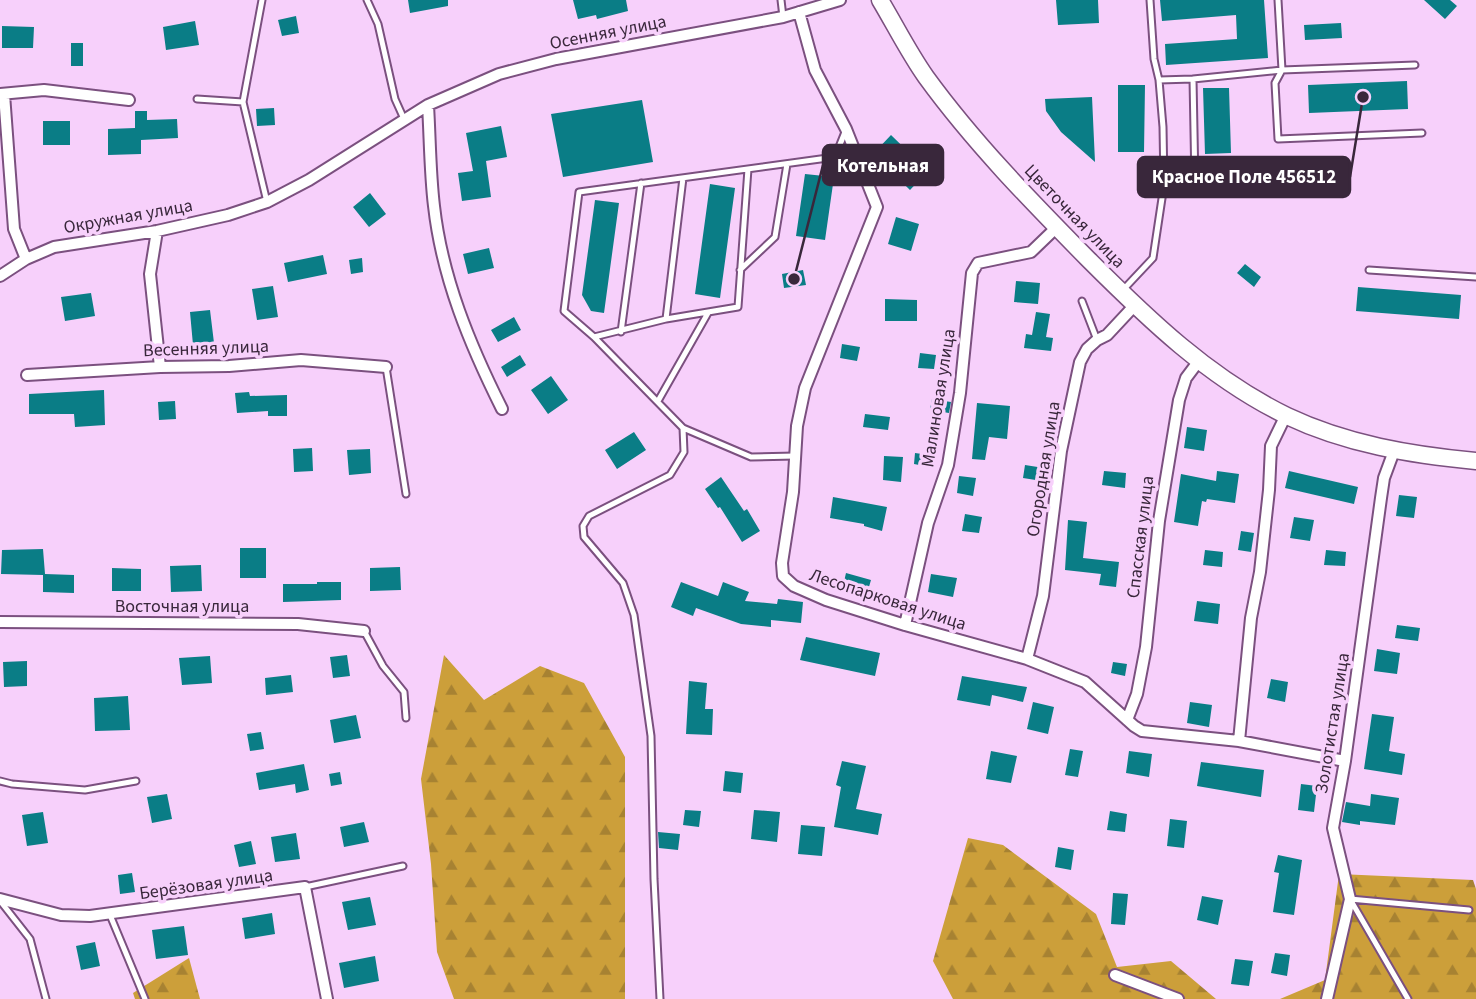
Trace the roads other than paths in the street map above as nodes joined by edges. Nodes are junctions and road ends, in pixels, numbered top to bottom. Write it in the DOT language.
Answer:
graph roads {
  1 [pos="262,0"];
  2 [pos="367,0"];
  3 [pos="781,0"];
  4 [pos="840,0"];
  5 [pos="880,0"];
  6 [pos="1150,0"];
  7 [pos="1278,0"];
  8 [pos="799,12"];
  9 [pos="783,17"];
  10 [pos="1415,65"];
  11 [pos="1282,70"];
  12 [pos="1193,79"];
  13 [pos="1159,80"];
  14 [pos="2,94"];
  15 [pos="197,99"];
  16 [pos="128,100"];
  17 [pos="243,102"];
  18 [pos="428,104"];
  19 [pos="404,119"];
  20 [pos="846,129"];
  21 [pos="1422,133"];
  22 [pos="787,164"];
  23 [pos="748,169"];
  24 [pos="683,178"];
  25 [pos="640,183"];
  26 [pos="1164,185"];
  27 [pos="267,202"];
  28 [pos="1057,227"];
  29 [pos="157,231"];
  30 [pos="26,259"];
  31 [pos="740,270"];
  32 [pos="1368,270"];
  33 [pos="0,276"];
  34 [pos="1476,277"];
  35 [pos="1121,291"];
  36 [pos="1082,301"];
  37 [pos="1135,305"];
  38 [pos="708,313"];
  39 [pos="666,319"];
  40 [pos="621,332"];
  41 [pos="594,338"];
  42 [pos="1097,340"];
  43 [pos="1198,362"];
  44 [pos="160,367"];
  45 [pos="386,367"];
  46 [pos="27,374"];
  47 [pos="658,401"];
  48 [pos="502,409"];
  49 [pos="1286,415"];
  50 [pos="684,428"];
  51 [pos="1394,450"];
  52 [pos="795,456"];
  53 [pos="1476,461"];
  54 [pos="406,494"];
  55 [pos="0,622"];
  56 [pos="905,625"];
  57 [pos="364,631"];
  58 [pos="1027,659"];
  59 [pos="406,718"];
  60 [pos="1126,720"];
  61 [pos="1239,741"];
  62 [pos="1345,761"];
  63 [pos="0,781"];
  64 [pos="136,781"];
  65 [pos="402,866"];
  66 [pos="305,887"];
  67 [pos="1350,899"];
  68 [pos="0,900"];
  69 [pos="1469,910"];
  70 [pos="110,915"];
  71 [pos="1115,975"];
  72 [pos="46,999"];
  73 [pos="145,999"];
  74 [pos="327,999"];
  75 [pos="660,999"];
  76 [pos="1178,999"];
  77 [pos="1327,999"];
  78 [pos="1408,999"];
  1 -- 17 [label="lane"];
  2 -- 19 [label="lane"];
  3 -- 9 [label="lane"];
  4 -- 8 [label="street, Осенняя улица"];
  5 -- 28 [label="main road, Цветочная улица"];
  6 -- 13 [label="lane"];
  7 -- 11 [label="lane"];
  8 -- 9 [label="street, Осенняя улица"];
  8 -- 20 [label="street, Лесопарковая улица"];
  9 -- 18 [label="street, Осенняя улица"];
  10 -- 11 [label="lane"];
  11 -- 12 [label="lane"];
  11 -- 21 [label="lane"];
  12 -- 13 [label="lane"];
  12 -- 26 [label="lane"];
  13 -- 26 [label="lane"];
  14 -- 16 [label="street"];
  14 -- 30 [label="street"];
  15 -- 17 [label="lane"];
  17 -- 27 [label="lane"];
  18 -- 19 [label="street, Осенняя улица"];
  18 -- 48 [label="street"];
  19 -- 27 [label="street, Окружная улица"];
  20 -- 22 [label="lane"];
  20 -- 52 [label="street, Лесопарковая улица"];
  22 -- 23 [label="lane"];
  22 -- 31 [label="lane"];
  23 -- 24 [label="lane"];
  23 -- 31 [label="lane"];
  24 -- 25 [label="lane"];
  24 -- 39 [label="lane"];
  25 -- 40 [label="lane"];
  25 -- 41 [label="lane"];
  26 -- 35 [label="lane"];
  27 -- 29 [label="street, Окружная улица"];
  28 -- 35 [label="main road, Цветочная улица"];
  28 -- 56 [label="street, Малиновая улица"];
  29 -- 30 [label="street, Окружная улица"];
  29 -- 44 [label="street"];
  30 -- 33 [label="street, Окружная улица"];
  31 -- 38 [label="lane"];
  32 -- 34 [label="lane"];
  35 -- 37 [label="main road, Цветочная улица"];
  36 -- 42 [label="lane"];
  37 -- 42 [label="street, Огородная улица"];
  37 -- 43 [label="main road, Цветочная улица"];
  38 -- 39 [label="lane"];
  38 -- 47 [label="lane"];
  39 -- 40 [label="lane"];
  40 -- 41 [label="lane"];
  41 -- 47 [label="lane"];
  42 -- 58 [label="street, Огородная улица"];
  43 -- 49 [label="main road, Цветочная улица"];
  43 -- 60 [label="street, Спасская улица"];
  44 -- 45 [label="street, Весенняя улица"];
  44 -- 46 [label="street, Весенняя улица"];
  45 -- 54 [label="lane"];
  47 -- 50 [label="lane"];
  49 -- 51 [label="main road, Цветочная улица"];
  49 -- 61 [label="street"];
  50 -- 52 [label="lane"];
  50 -- 75 [label="lane"];
  51 -- 53 [label="main road, Цветочная улица"];
  51 -- 62 [label="street, Золотистая улица"];
  52 -- 56 [label="street, Лесопарковая улица"];
  55 -- 57 [label="street, Восточная улица"];
  56 -- 58 [label="street, Лесопарковая улица"];
  57 -- 59 [label="lane"];
  58 -- 60 [label="street, Лесопарковая улица"];
  60 -- 61 [label="street, Лесопарковая улица"];
  61 -- 62 [label="street, Лесопарковая улица"];
  62 -- 67 [label="street, Золотистая улица"];
  63 -- 64 [label="lane"];
  65 -- 66 [label="lane"];
  66 -- 70 [label="street, Берёзовая улица"];
  66 -- 74 [label="street"];
  67 -- 69 [label="lane"];
  67 -- 77 [label="street, Золотистая улица"];
  67 -- 78 [label="lane"];
  68 -- 70 [label="street, Берёзовая улица"];
  68 -- 72 [label="lane"];
  70 -- 73 [label="lane"];
  71 -- 76 [label="street"];
}
